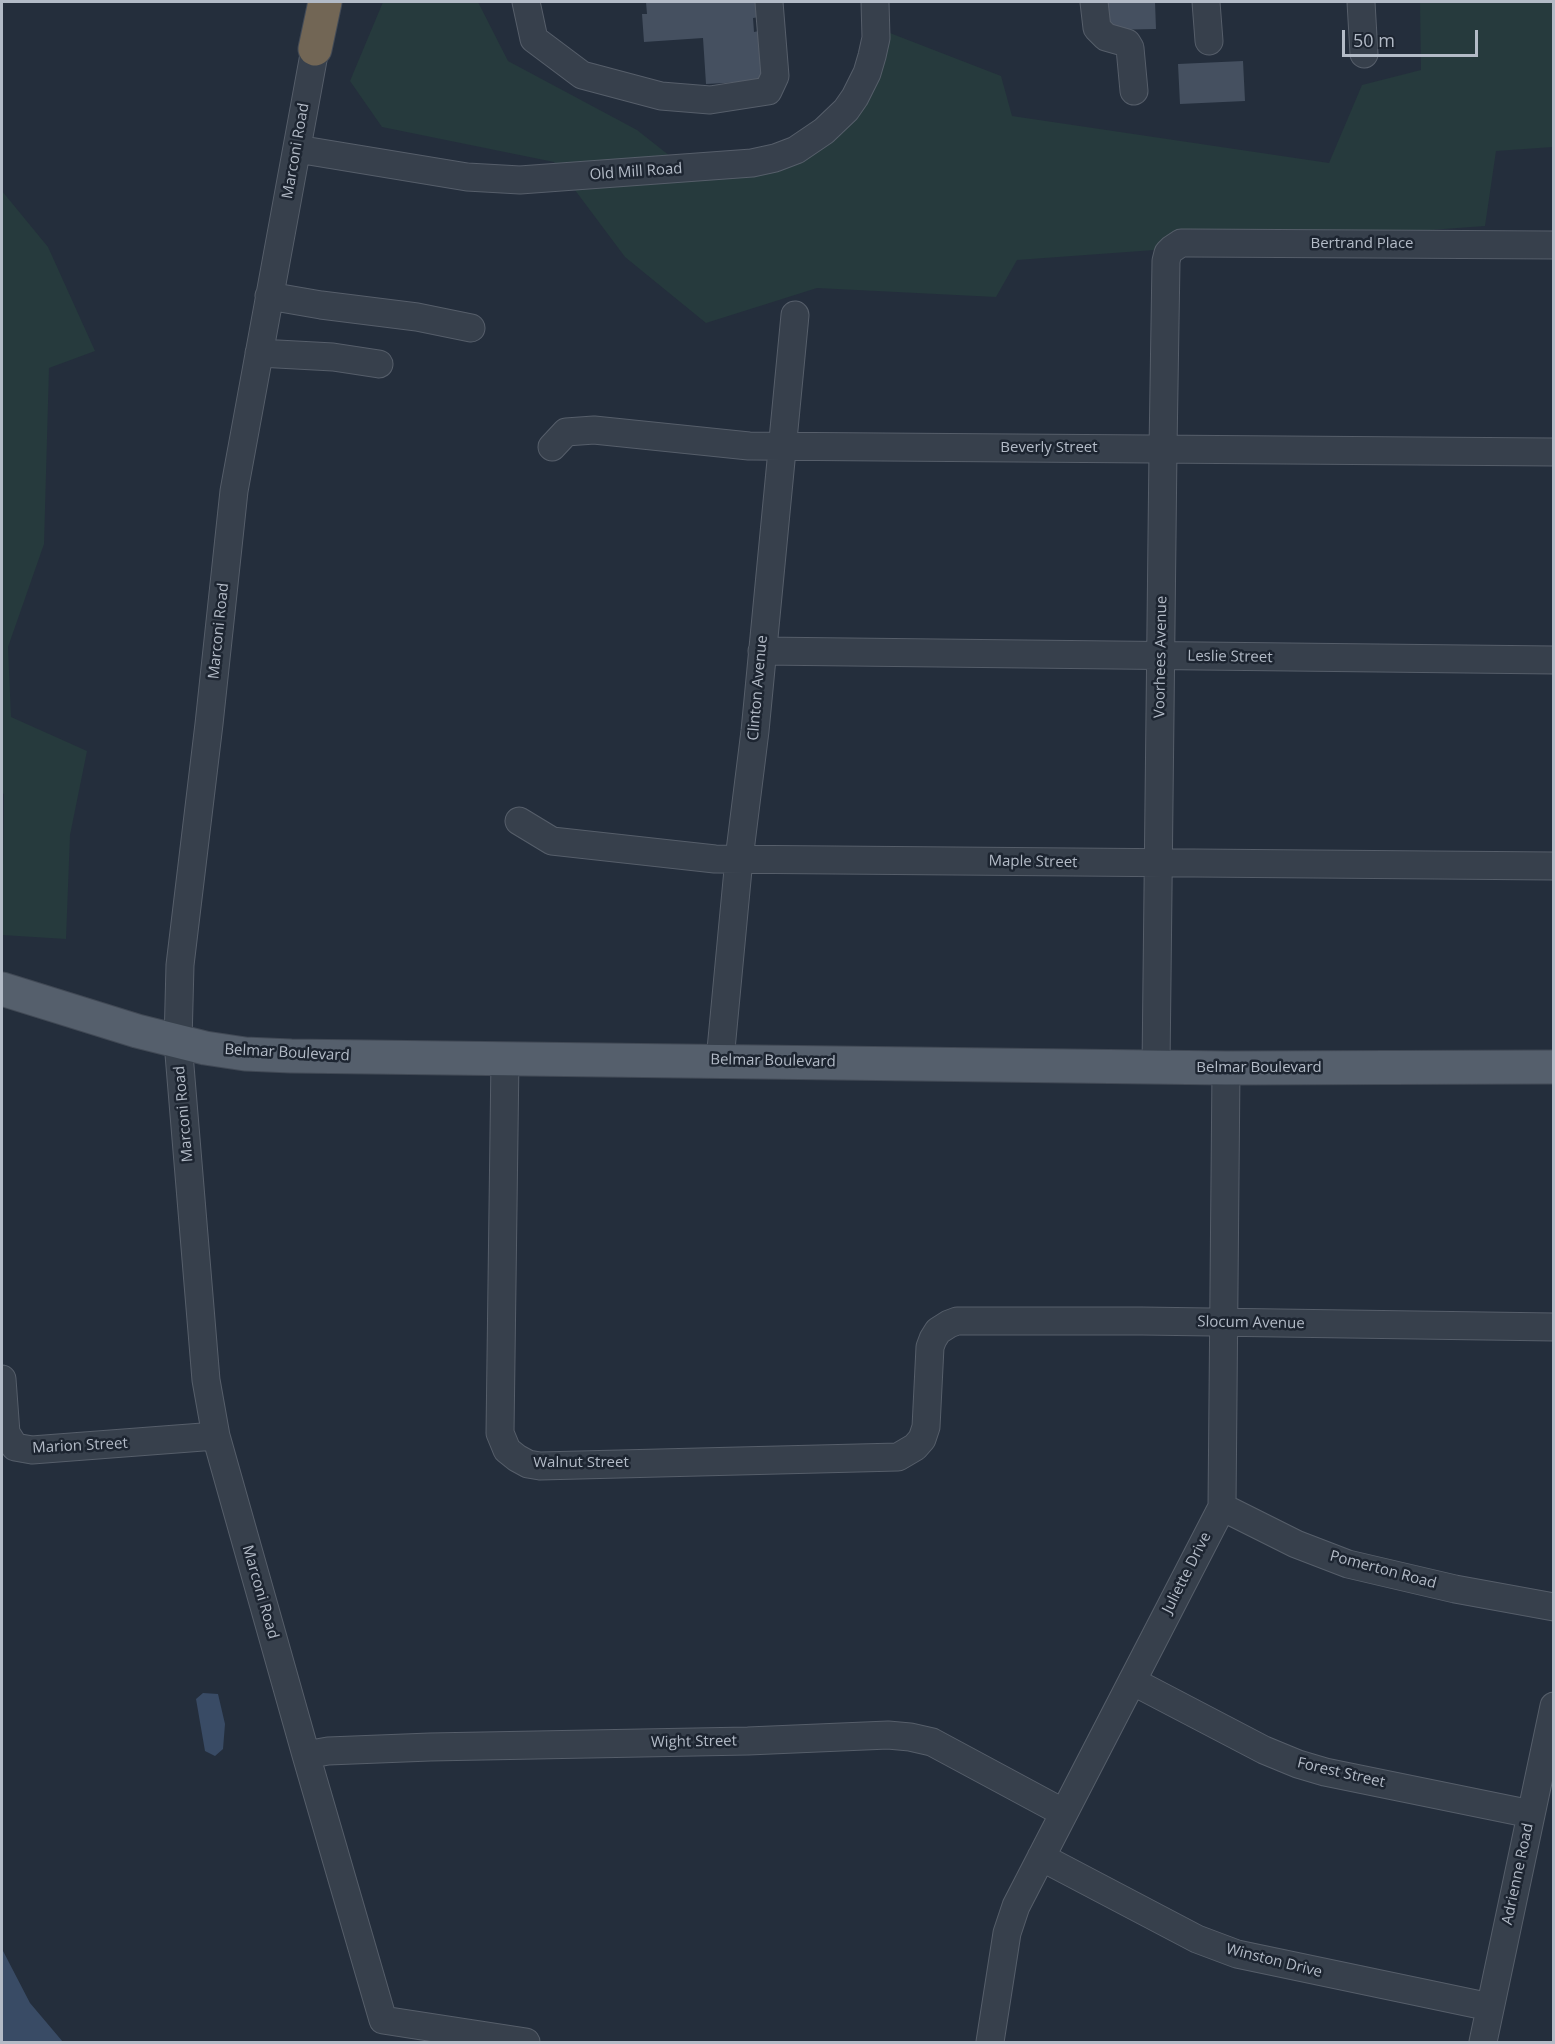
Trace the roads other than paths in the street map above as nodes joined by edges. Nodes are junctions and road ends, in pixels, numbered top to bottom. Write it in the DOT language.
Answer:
graph roads {
  1 [pos="307,2"];
  2 [pos="326,2"];
  3 [pos="526,2"];
  4 [pos="769,2"];
  5 [pos="875,2"];
  6 [pos="1094,2"];
  7 [pos="1206,2"];
  8 [pos="1362,2"];
  9 [pos="1209,41"];
  10 [pos="315,49"];
  11 [pos="1364,54"];
  12 [pos="1134,91"];
  13 [pos="297,149"];
  14 [pos="1554,245"];
  15 [pos="1172,249"];
  16 [pos="269,296"];
  17 [pos="795,315"];
  18 [pos="471,328"];
  19 [pos="259,353"];
  20 [pos="379,364"];
  21 [pos="552,447"];
  22 [pos="781,447"];
  23 [pos="1163,449"];
  24 [pos="1554,452"];
  25 [pos="762,651"];
  26 [pos="1161,656"];
  27 [pos="1554,660"];
  28 [pos="519,821"];
  29 [pos="739,859"];
  30 [pos="1158,863"];
  31 [pos="1554,866"];
  32 [pos="2,989"];
  33 [pos="178,1042"];
  34 [pos="505,1058"];
  35 [pos="720,1060"];
  36 [pos="1155,1067"];
  37 [pos="1554,1067"];
  38 [pos="1226,1068"];
  39 [pos="1223,1322"];
  40 [pos="948,1324"];
  41 [pos="1554,1327"];
  42 [pos="2,1379"];
  43 [pos="216,1436"];
  44 [pos="1222,1507"];
  45 [pos="1554,1607"];
  46 [pos="1132,1681"];
  47 [pos="1554,1706"];
  48 [pos="306,1755"];
  49 [pos="1064,1813"];
  50 [pos="1530,1814"];
  51 [pos="1041,1857"];
  52 [pos="1490,2007"];
  53 [pos="386,2031"];
  54 [pos="526,2043"];
  55 [pos="990,2043"];
  56 [pos="1483,2043"];
  1 -- 10 [label="highway"];
  2 -- 10 [label="highway"];
  3 -- 4 [label="street"];
  5 -- 13 [label="street, Old Mill Road"];
  6 -- 12 [label="street"];
  7 -- 9 [label="street"];
  8 -- 11 [label="street"];
  10 -- 13 [label="street, Marconi Road"];
  13 -- 16 [label="street, Marconi Road"];
  14 -- 15 [label="street, Bertrand Place"];
  15 -- 23 [label="street, Voorhees Avenue"];
  16 -- 18 [label="street"];
  16 -- 19 [label="street, Marconi Road"];
  17 -- 22 [label="street, Clinton Avenue"];
  19 -- 20 [label="street"];
  19 -- 33 [label="street, Marconi Road"];
  21 -- 22 [label="street, Beverly Street"];
  22 -- 23 [label="street, Beverly Street"];
  22 -- 25 [label="street, Clinton Avenue"];
  23 -- 24 [label="street, Beverly Street"];
  23 -- 26 [label="street, Voorhees Avenue"];
  25 -- 26 [label="street, Leslie Street"];
  25 -- 29 [label="street, Clinton Avenue"];
  26 -- 27 [label="street, Leslie Street"];
  26 -- 30 [label="street, Voorhees Avenue"];
  28 -- 29 [label="street, Maple Street"];
  29 -- 30 [label="street, Maple Street"];
  29 -- 35 [label="street, Clinton Avenue"];
  30 -- 31 [label="street, Maple Street"];
  30 -- 36 [label="street, Voorhees Avenue"];
  32 -- 33 [label="main road, Belmar Boulevard"];
  33 -- 34 [label="main road, Belmar Boulevard"];
  33 -- 43 [label="street, Marconi Road"];
  34 -- 35 [label="main road, Belmar Boulevard"];
  34 -- 40 [label="street, Walnut Street"];
  35 -- 36 [label="main road, Belmar Boulevard"];
  36 -- 38 [label="main road, Belmar Boulevard"];
  37 -- 38 [label="main road, Belmar Boulevard"];
  38 -- 39 [label="street, Juliette Drive"];
  39 -- 40 [label="street, Slocum Avenue"];
  39 -- 41 [label="street, Slocum Avenue"];
  39 -- 44 [label="street, Juliette Drive"];
  42 -- 43 [label="street, Marion Street"];
  43 -- 48 [label="street, Marconi Road"];
  44 -- 45 [label="street, Pomerton Road"];
  44 -- 46 [label="street, Juliette Drive"];
  46 -- 49 [label="street, Juliette Drive"];
  46 -- 50 [label="street, Forest Street"];
  47 -- 50 [label="street, Adrienne Road"];
  48 -- 49 [label="street, Wight Street"];
  48 -- 53 [label="street, Marconi Road"];
  49 -- 51 [label="street, Juliette Drive"];
  50 -- 52 [label="street, Adrienne Road"];
  51 -- 52 [label="street, Winston Drive"];
  51 -- 55 [label="street, Juliette Drive"];
  52 -- 56 [label="street, Adrienne Road"];
  53 -- 54 [label="street, Marconi Road"];
}
